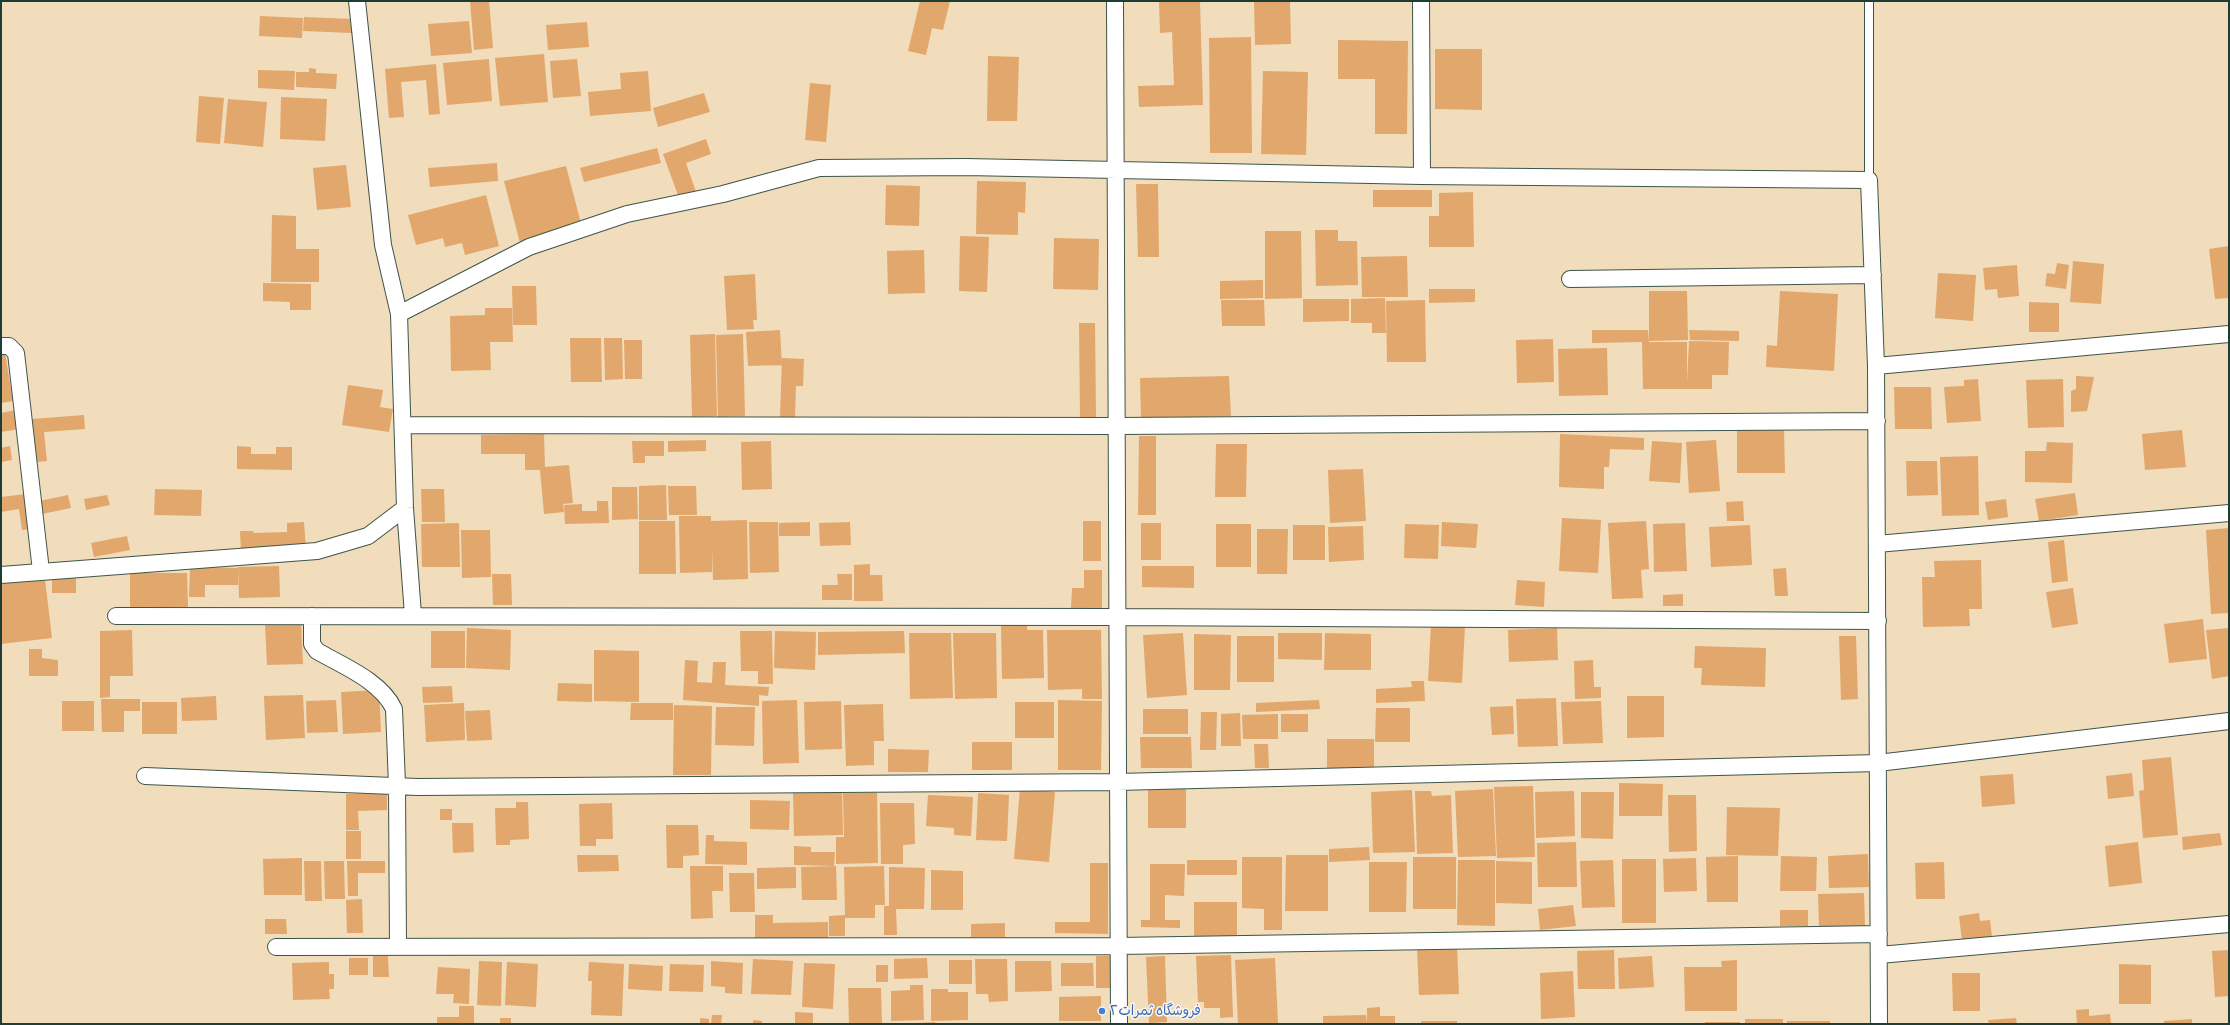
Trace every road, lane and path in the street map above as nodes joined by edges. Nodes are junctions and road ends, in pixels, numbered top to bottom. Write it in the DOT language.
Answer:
graph roads {
  1 [pos="357,1"];
  2 [pos="1115,1"];
  3 [pos="1421,1"];
  4 [pos="1869,1"];
  5 [pos="1115,171"];
  6 [pos="1422,176"];
  7 [pos="1869,180"];
  8 [pos="1872,275"];
  9 [pos="1570,278"];
  10 [pos="398,314"];
  11 [pos="2229,334"];
  12 [pos="1,346"];
  13 [pos="1876,366"];
  14 [pos="1876,421"];
  15 [pos="403,425"];
  16 [pos="1116,426"];
  17 [pos="405,508"];
  18 [pos="2229,513"];
  19 [pos="1877,544"];
  20 [pos="41,571"];
  21 [pos="1,576"];
  22 [pos="116,616"];
  23 [pos="312,616"];
  24 [pos="413,616"];
  25 [pos="1117,617"];
  26 [pos="1878,621"];
  27 [pos="2229,721"];
  28 [pos="1878,763"];
  29 [pos="144,776"];
  30 [pos="1117,782"];
  31 [pos="398,785"];
  32 [pos="2229,924"];
  33 [pos="1879,934"];
  34 [pos="1118,946"];
  35 [pos="276,947"];
  36 [pos="398,947"];
  37 [pos="1879,955"];
  38 [pos="1119,1024"];
  39 [pos="1879,1024"];
  1 -- 10 [label="street"];
  2 -- 5 [label="street"];
  3 -- 6 [label="street"];
  4 -- 7 [label="lane"];
  5 -- 6 [label="street"];
  5 -- 10 [label="street"];
  5 -- 16 [label="street"];
  6 -- 7 [label="street"];
  7 -- 8 [label="street"];
  8 -- 9 [label="street"];
  8 -- 13 [label="street"];
  10 -- 15 [label="street"];
  11 -- 13 [label="street"];
  12 -- 20 [label="street"];
  13 -- 14 [label="street"];
  14 -- 16 [label="street"];
  14 -- 19 [label="street"];
  15 -- 16 [label="street"];
  15 -- 17 [label="street"];
  16 -- 25 [label="street"];
  17 -- 20 [label="street"];
  17 -- 24 [label="street"];
  18 -- 19 [label="street"];
  19 -- 26 [label="street"];
  20 -- 21 [label="street"];
  22 -- 23 [label="street"];
  23 -- 24 [label="street"];
  23 -- 31 [label="street"];
  24 -- 25 [label="street"];
  25 -- 26 [label="street"];
  25 -- 30 [label="street"];
  26 -- 28 [label="street"];
  27 -- 28 [label="street"];
  28 -- 30 [label="street"];
  28 -- 33 [label="street"];
  29 -- 31 [label="street"];
  30 -- 31 [label="street"];
  30 -- 34 [label="street"];
  31 -- 36 [label="street"];
  32 -- 37 [label="street"];
  33 -- 34 [label="street"];
  33 -- 37 [label="street"];
  34 -- 36 [label="street"];
  34 -- 38 [label="street"];
  35 -- 36 [label="street"];
  37 -- 39 [label="street"];
}
